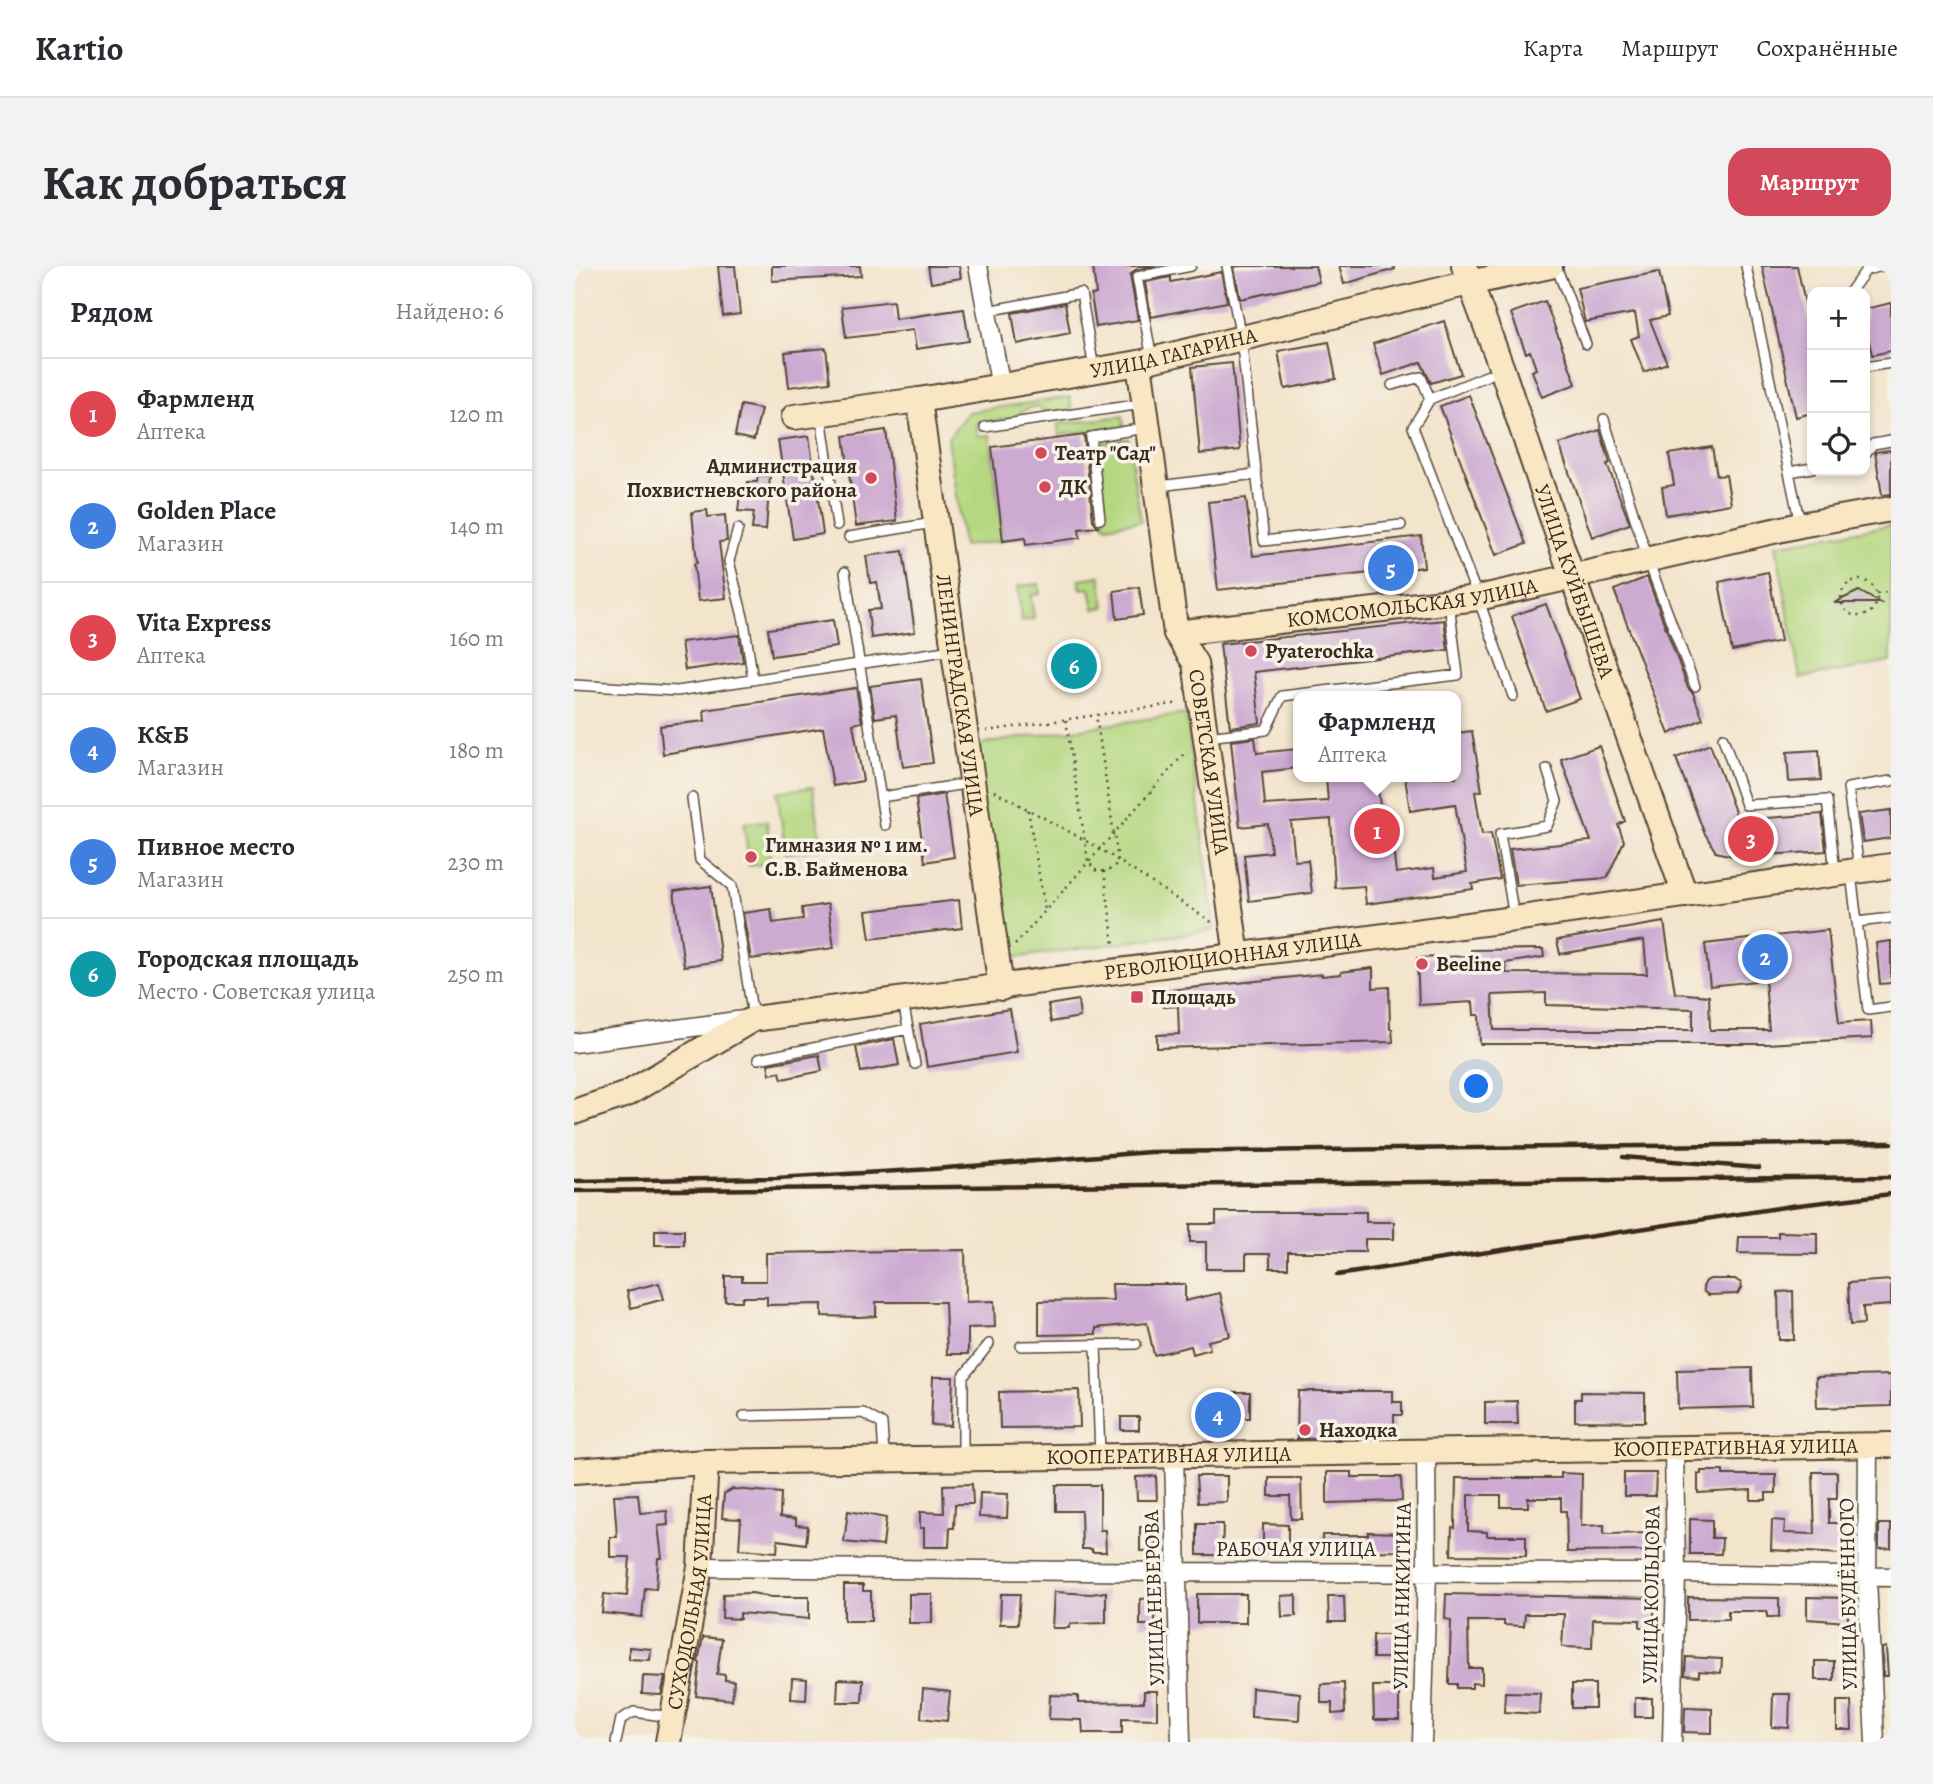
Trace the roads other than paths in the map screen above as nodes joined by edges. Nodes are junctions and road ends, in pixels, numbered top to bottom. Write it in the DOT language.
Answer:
graph roads {
  1 [pos="978,266"];
  2 [pos="1191,266"];
  3 [pos="1227,266"];
  4 [pos="1550,266"];
  5 [pos="1556,266"];
  6 [pos="1746,266"];
  7 [pos="1883,266"];
  8 [pos="1466,274"];
  9 [pos="1854,287"];
  10 [pos="987,310"];
  11 [pos="1241,338"];
  12 [pos="1586,344"];
  13 [pos="1146,362"];
  14 [pos="1891,363"];
  15 [pos="1870,366"];
  16 [pos="1502,369"];
  17 [pos="1094,371"];
  18 [pos="1392,385"];
  19 [pos="1001,387"];
  20 [pos="1430,399"];
  21 [pos="919,400"];
  22 [pos="820,414"];
  23 [pos="1147,415"];
  24 [pos="794,417"];
  25 [pos="1604,419"];
  26 [pos="985,427"];
  27 [pos="1891,441"];
  28 [pos="1870,448"];
  29 [pos="1807,469"];
  30 [pos="1789,472"];
  31 [pos="1256,474"];
  32 [pos="1157,486"];
  33 [pos="1891,509"];
  34 [pos="1100,519"];
  35 [pos="936,523"];
  36 [pos="837,525"];
  37 [pos="1401,525"];
  38 [pos="1800,525"];
  39 [pos="738,528"];
  40 [pos="849,537"];
  41 [pos="1648,560"];
  42 [pos="845,572"];
  43 [pos="1572,578"];
  44 [pos="1478,598"];
  45 [pos="1448,602"];
  46 [pos="1176,632"];
  47 [pos="954,650"];
  48 [pos="859,664"];
  49 [pos="753,680"];
  50 [pos="574,685"];
  51 [pos="1695,686"];
  52 [pos="1324,691"];
  53 [pos="1293,695"];
  54 [pos="1513,696"];
  55 [pos="1723,738"];
  56 [pos="1197,745"];
  57 [pos="1547,769"];
  58 [pos="972,781"];
  59 [pos="1891,781"];
  60 [pos="881,797"];
  61 [pos="692,798"];
  62 [pos="885,825"];
  63 [pos="1891,866"];
  64 [pos="1848,872"];
  65 [pos="1685,895"];
  66 [pos="1891,918"];
  67 [pos="1514,919"];
  68 [pos="1857,922"];
  69 [pos="1237,956"];
  70 [pos="1000,988"];
  71 [pos="902,1000"];
  72 [pos="1891,1007"];
  73 [pos="753,1019"];
  74 [pos="908,1029"];
  75 [pos="574,1043"];
  76 [pos="758,1059"];
  77 [pos="915,1064"];
  78 [pos="574,1112"];
  79 [pos="989,1344"];
  80 [pos="1136,1344"];
  81 [pos="1096,1345"];
  82 [pos="1021,1346"];
  83 [pos="744,1416"];
  84 [pos="1880,1445"];
  85 [pos="1674,1449"];
  86 [pos="1426,1450"];
  87 [pos="1174,1454"];
  88 [pos="1100,1455"];
  89 [pos="963,1457"];
  90 [pos="884,1458"];
  91 [pos="706,1461"];
  92 [pos="574,1470"];
  93 [pos="700,1567"];
  94 [pos="1176,1572"];
  95 [pos="1427,1572"];
  96 [pos="1676,1573"];
  97 [pos="1891,1577"];
  98 [pos="1867,1578"];
  99 [pos="673,1717"];
  100 [pos="616,1742"];
  101 [pos="668,1742"];
  102 [pos="1181,1742"];
  103 [pos="1422,1742"];
  104 [pos="1672,1742"];
  105 [pos="1875,1742"];
  1 -- 10 [label="street"];
  2 -- 13 [label="lane"];
  3 -- 11 [label="lane"];
  4 -- 8 [label="street, УЛИЦА ГАГАРИНА"];
  5 -- 12 [label="lane"];
  6 -- 30 [label="lane"];
  7 -- 9 [label="lane"];
  8 -- 11 [label="street, УЛИЦА ГАГАРИНА"];
  8 -- 16 [label="street, УЛИЦА КУЙБЫШЕВА"];
  10 -- 17 [label="lane"];
  10 -- 19 [label="street"];
  11 -- 13 [label="street, УЛИЦА ГАГАРИНА"];
  11 -- 31 [label="lane"];
  13 -- 17 [label="street, УЛИЦА ГАГАРИНА"];
  13 -- 23 [label="street, СОВЕТСКАЯ УЛИЦА"];
  14 -- 15 [label="lane"];
  16 -- 20 [label="lane"];
  16 -- 43 [label="street, УЛИЦА КУЙБЫШЕВА"];
  17 -- 19 [label="street, УЛИЦА ГАГАРИНА"];
  18 -- 20 [label="lane"];
  19 -- 21 [label="street, УЛИЦА ГАГАРИНА"];
  20 -- 44 [label="lane"];
  21 -- 22 [label="street, УЛИЦА ГАГАРИНА"];
  21 -- 35 [label="street, ЛЕНИНГРАДСКАЯ УЛИЦА"];
  22 -- 24 [label="street, УЛИЦА ГАГАРИНА"];
  22 -- 36 [label="lane"];
  23 -- 26 [label="lane"];
  23 -- 32 [label="street, СОВЕТСКАЯ УЛИЦА"];
  23 -- 34 [label="lane"];
  25 -- 41 [label="lane"];
  27 -- 28 [label="lane"];
  29 -- 30 [label="lane"];
  30 -- 38 [label="lane"];
  31 -- 32 [label="lane"];
  31 -- 37 [label="lane"];
  32 -- 46 [label="street, СОВЕТСКАЯ УЛИЦА"];
  33 -- 38 [label="street, КОМСОМОЛЬСКАЯ УЛИЦА"];
  35 -- 40 [label="lane"];
  35 -- 47 [label="street, ЛЕНИНГРАДСКАЯ УЛИЦА"];
  38 -- 41 [label="street, КОМСОМОЛЬСКАЯ УЛИЦА"];
  39 -- 49 [label="lane"];
  41 -- 43 [label="street, КОМСОМОЛЬСКАЯ УЛИЦА"];
  41 -- 51 [label="lane"];
  42 -- 48 [label="lane"];
  43 -- 44 [label="street, КОМСОМОЛЬСКАЯ УЛИЦА"];
  43 -- 65 [label="street, УЛИЦА КУЙБЫШЕВА"];
  44 -- 45 [label="street, КОМСОМОЛЬСКАЯ УЛИЦА"];
  44 -- 54 [label="lane"];
  45 -- 46 [label="street, КОМСОМОЛЬСКАЯ УЛИЦА"];
  45 -- 52 [label="lane"];
  46 -- 56 [label="street, СОВЕТСКАЯ УЛИЦА"];
  47 -- 48 [label="lane"];
  47 -- 58 [label="street, ЛЕНИНГРАДСКАЯ УЛИЦА"];
  48 -- 49 [label="lane"];
  48 -- 60 [label="lane"];
  49 -- 50 [label="lane"];
  53 -- 56 [label="lane"];
  55 -- 64 [label="lane"];
  56 -- 69 [label="street, СОВЕТСКАЯ УЛИЦА"];
  57 -- 67 [label="lane"];
  58 -- 60 [label="lane"];
  58 -- 70 [label="street, ЛЕНИНГРАДСКАЯ УЛИЦА"];
  59 -- 64 [label="lane"];
  60 -- 62 [label="lane"];
  61 -- 73 [label="lane"];
  63 -- 64 [label="street, РЕВОЛЮЦИОННАЯ УЛИЦА"];
  64 -- 65 [label="street, РЕВОЛЮЦИОННАЯ УЛИЦА"];
  64 -- 68 [label="lane"];
  65 -- 67 [label="street, РЕВОЛЮЦИОННАЯ УЛИЦА"];
  66 -- 68 [label="lane"];
  67 -- 69 [label="street, РЕВОЛЮЦИОННАЯ УЛИЦА"];
  68 -- 72 [label="lane"];
  69 -- 70 [label="street, РЕВОЛЮЦИОННАЯ УЛИЦА"];
  70 -- 71 [label="street, РЕВОЛЮЦИОННАЯ УЛИЦА"];
  71 -- 73 [label="street, РЕВОЛЮЦИОННАЯ УЛИЦА"];
  71 -- 74 [label="lane"];
  73 -- 75 [label="street, РЕВОЛЮЦИОННАЯ УЛИЦА"];
  73 -- 78 [label="street"];
  74 -- 76 [label="lane"];
  74 -- 77 [label="lane"];
  79 -- 89 [label="lane"];
  80 -- 81 [label="lane"];
  81 -- 82 [label="lane"];
  81 -- 88 [label="lane"];
  83 -- 90 [label="lane"];
  84 -- 85 [label="street, КООПЕРАТИВНАЯ УЛИЦА"];
  84 -- 98 [label="street, УЛИЦА БУДЁННОГО"];
  85 -- 86 [label="street, КООПЕРАТИВНАЯ УЛИЦА"];
  85 -- 96 [label="street, УЛИЦА КОЛЬЦОВА"];
  86 -- 87 [label="street, КООПЕРАТИВНАЯ УЛИЦА"];
  86 -- 95 [label="street, УЛИЦА НИКИТИНА"];
  87 -- 88 [label="street, КООПЕРАТИВНАЯ УЛИЦА"];
  87 -- 94 [label="street, УЛИЦА НЕВЕРОВА"];
  88 -- 89 [label="street, КООПЕРАТИВНАЯ УЛИЦА"];
  89 -- 90 [label="street, КООПЕРАТИВНАЯ УЛИЦА"];
  90 -- 91 [label="street, КООПЕРАТИВНАЯ УЛИЦА"];
  91 -- 92 [label="street, КООПЕРАТИВНАЯ УЛИЦА"];
  91 -- 93 [label="street, СУХОДОЛЬНАЯ УЛИЦА"];
  93 -- 94 [label="street, РАБОЧАЯ УЛИЦА"];
  93 -- 99 [label="street, СУХОДОЛЬНАЯ УЛИЦА"];
  94 -- 95 [label="street, РАБОЧАЯ УЛИЦА"];
  94 -- 102 [label="street, УЛИЦА НЕВЕРОВА"];
  95 -- 96 [label="street, РАБОЧАЯ УЛИЦА"];
  95 -- 103 [label="street, УЛИЦА НИКИТИНА"];
  96 -- 98 [label="street, РАБОЧАЯ УЛИЦА"];
  96 -- 104 [label="street, УЛИЦА КОЛЬЦОВА"];
  97 -- 98 [label="street, РАБОЧАЯ УЛИЦА"];
  98 -- 105 [label="street, УЛИЦА БУДЁННОГО"];
  99 -- 100 [label="lane"];
  99 -- 101 [label="street, СУХОДОЛЬНАЯ УЛИЦА"];
}
